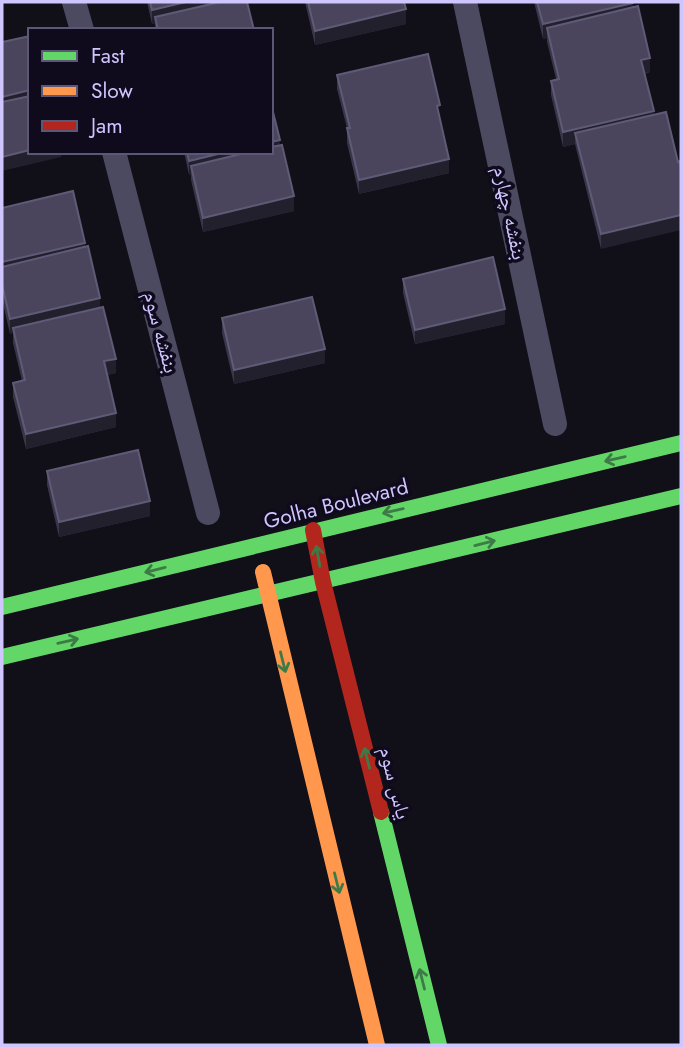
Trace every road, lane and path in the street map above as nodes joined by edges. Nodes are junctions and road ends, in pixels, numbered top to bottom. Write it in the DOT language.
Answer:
graph roads {
  1 [pos="74,2"];
  2 [pos="465,2"];
  3 [pos="81,28"];
  4 [pos="115,154"];
  5 [pos="555,424"];
  6 [pos="681,443"];
  7 [pos="681,496"];
  8 [pos="208,513"];
  9 [pos="313,530"];
  10 [pos="257,545"];
  11 [pos="323,582"];
  12 [pos="267,595"];
  13 [pos="2,607"];
  14 [pos="2,657"];
  15 [pos="377,1045"];
  16 [pos="439,1045"];
  1 -- 3 [label="street"];
  2 -- 5 [label="street, بنفشه چهارم"];
  4 -- 8 [label="street, بنفشه سوم"];
  6 -- 9 [label="main road, Golha Boulevard, one-way"];
  11 -- 7 [label="main road, one-way"];
  9 -- 10 [label="main road, Golha Boulevard"];
  11 -- 9 [label="main road, یاس سوم, one-way"];
  10 -- 12 [label="main road"];
  10 -- 13 [label="main road, Golha Boulevard, one-way"];
  11 -- 12 [label="main road"];
  16 -- 11 [label="main road, یاس سوم, one-way"];
  14 -- 12 [label="main road, one-way"];
  12 -- 15 [label="main road, one-way"];
}
